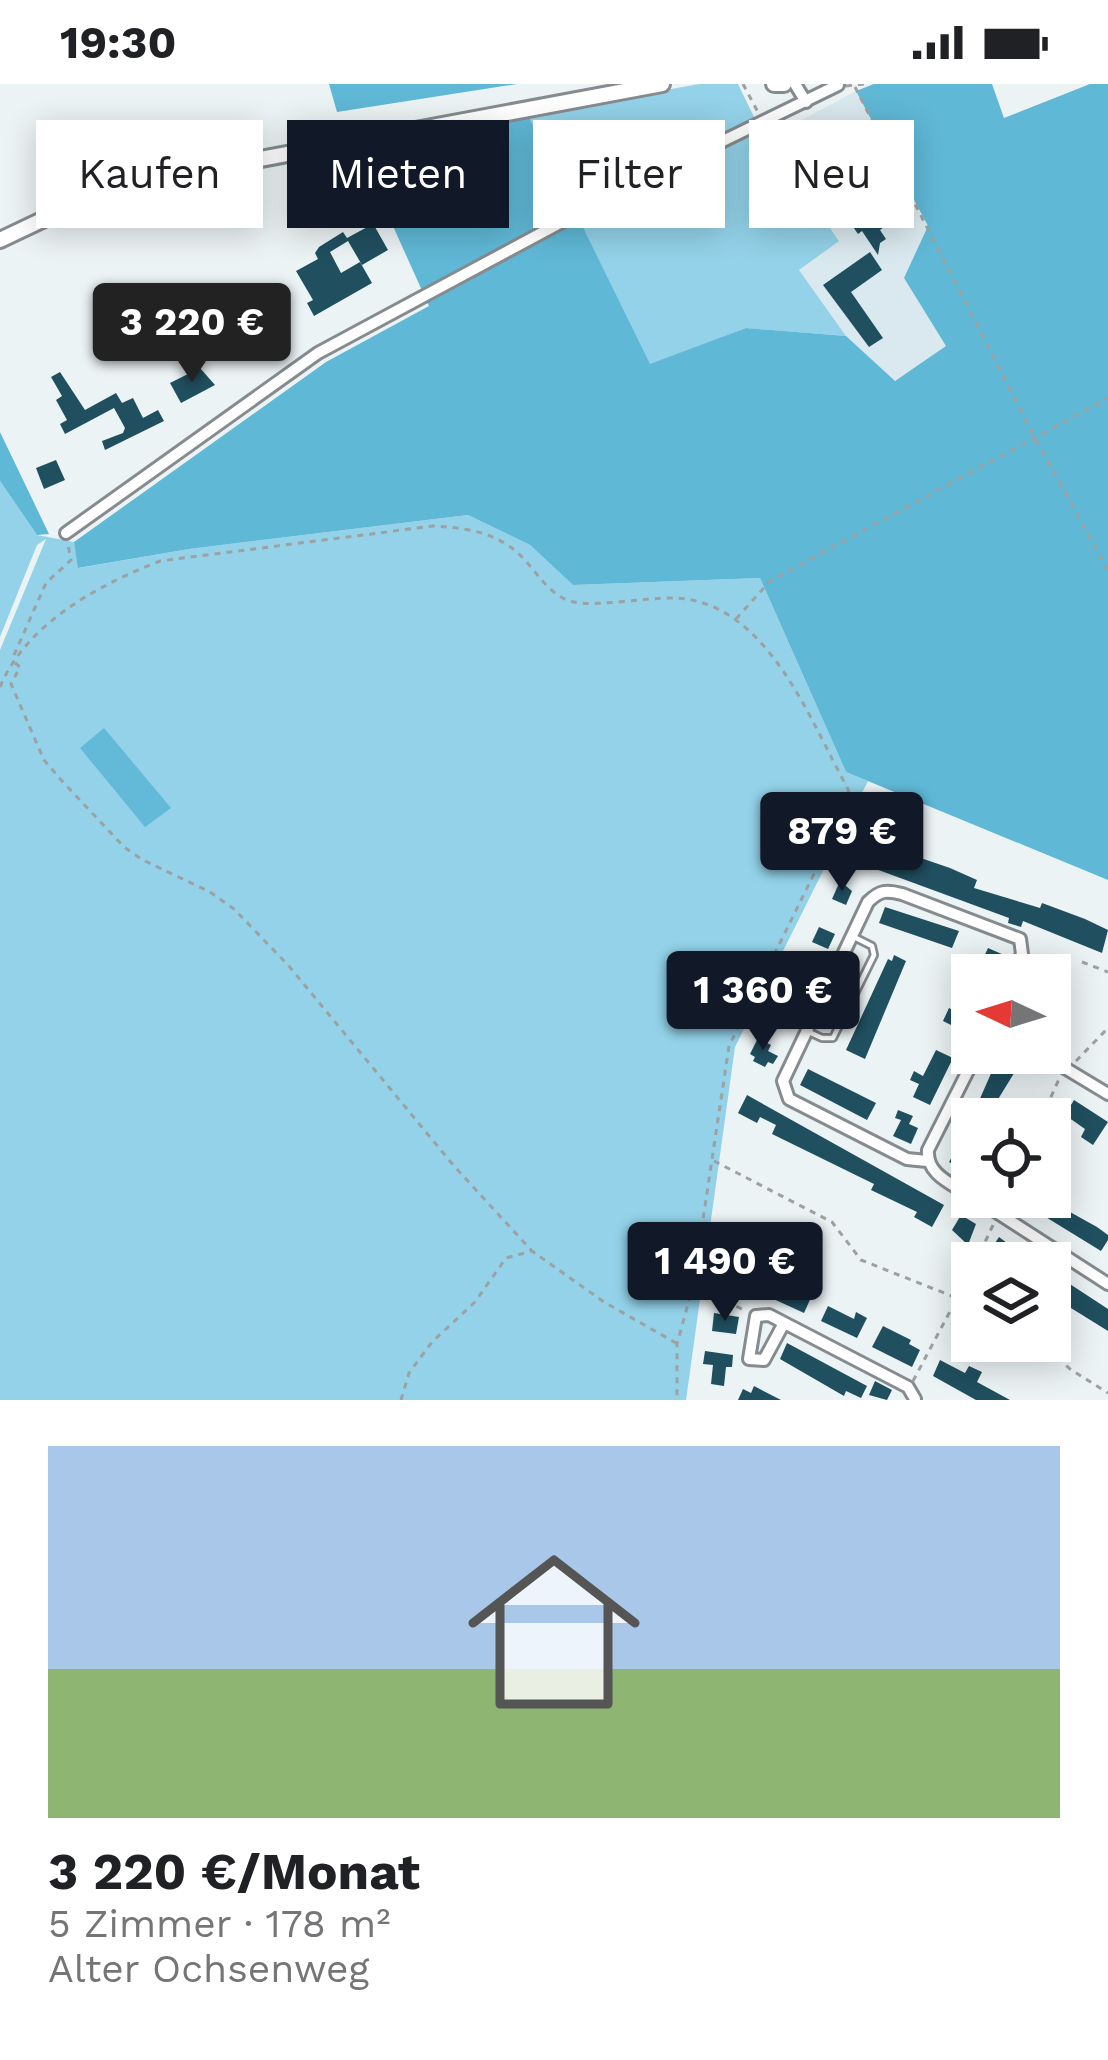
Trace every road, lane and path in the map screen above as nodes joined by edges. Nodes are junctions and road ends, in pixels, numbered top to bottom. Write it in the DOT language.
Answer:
graph roads {
  1 [pos="662,84"];
  2 [pos="743,84"];
  3 [pos="774,84"];
  4 [pos="784,84"];
  5 [pos="795,84"];
  6 [pos="865,84"];
  7 [pos="838,86"];
  8 [pos="855,87"];
  9 [pos="806,102"];
  10 [pos="763,120"];
  11 [pos="768,120"];
  12 [pos="749,129"];
  13 [pos="0,239"];
  14 [pos="1108,398"];
  15 [pos="1035,438"];
  16 [pos="66,533"];
  17 [pos="1108,570"];
  18 [pos="734,620"];
  19 [pos="14,660"];
  20 [pos="0,688"];
  21 [pos="852,936"];
  22 [pos="1022,954"];
  23 [pos="1082,962"];
  24 [pos="1108,972"];
  25 [pos="1108,1028"];
  26 [pos="806,1030"];
  27 [pos="1071,1064"];
  28 [pos="1071,1072"];
  29 [pos="966,1074"];
  30 [pos="1108,1094"];
  31 [pos="712,1160"];
  32 [pos="927,1162"];
  33 [pos="951,1184"];
  34 [pos="1005,1218"];
  35 [pos="532,1251"];
  36 [pos="1108,1284"];
  37 [pos="693,1286"];
  38 [pos="951,1295"];
  39 [pos="951,1310"];
  40 [pos="756,1316"];
  41 [pos="784,1323"];
  42 [pos="677,1344"];
  43 [pos="1062,1362"];
  44 [pos="908,1387"];
  45 [pos="1108,1393"];
  46 [pos="400,1400"];
  47 [pos="677,1400"];
  48 [pos="914,1400"];
  49 [pos="926,1400"];
  1 -- 13 [label="main road"];
  2 -- 10 [label="path"];
  3 -- 4 [label="main road"];
  5 -- 9 [label="street"];
  6 -- 8 [label="path"];
  7 -- 8 [label="path"];
  7 -- 9 [label="street"];
  8 -- 15 [label="path"];
  9 -- 11 [label="street"];
  12 -- 16 [label="street"];
  14 -- 15 [label="path"];
  15 -- 17 [label="path"];
  15 -- 18 [label="path"];
  16 -- 19 [label="path"];
  18 -- 19 [label="path"];
  18 -- 31 [label="path"];
  19 -- 20 [label="path"];
  19 -- 35 [label="path"];
  21 -- 22 [label="street"];
  21 -- 26 [label="street"];
  21 -- 26 [label="lane"];
  23 -- 24 [label="path"];
  25 -- 27 [label="path"];
  26 -- 32 [label="street"];
  28 -- 30 [label="street"];
  29 -- 32 [label="street"];
  31 -- 37 [label="path"];
  31 -- 38 [label="path"];
  32 -- 33 [label="street"];
  34 -- 36 [label="street"];
  35 -- 42 [label="path"];
  35 -- 46 [label="path"];
  37 -- 40 [label="path"];
  37 -- 42 [label="path"];
  39 -- 44 [label="path"];
  40 -- 41 [label="street"];
  40 -- 41 [label="street"];
  41 -- 44 [label="street"];
  42 -- 47 [label="path"];
  43 -- 45 [label="path"];
  44 -- 48 [label="street"];
  48 -- 49 [label="street"];
}
